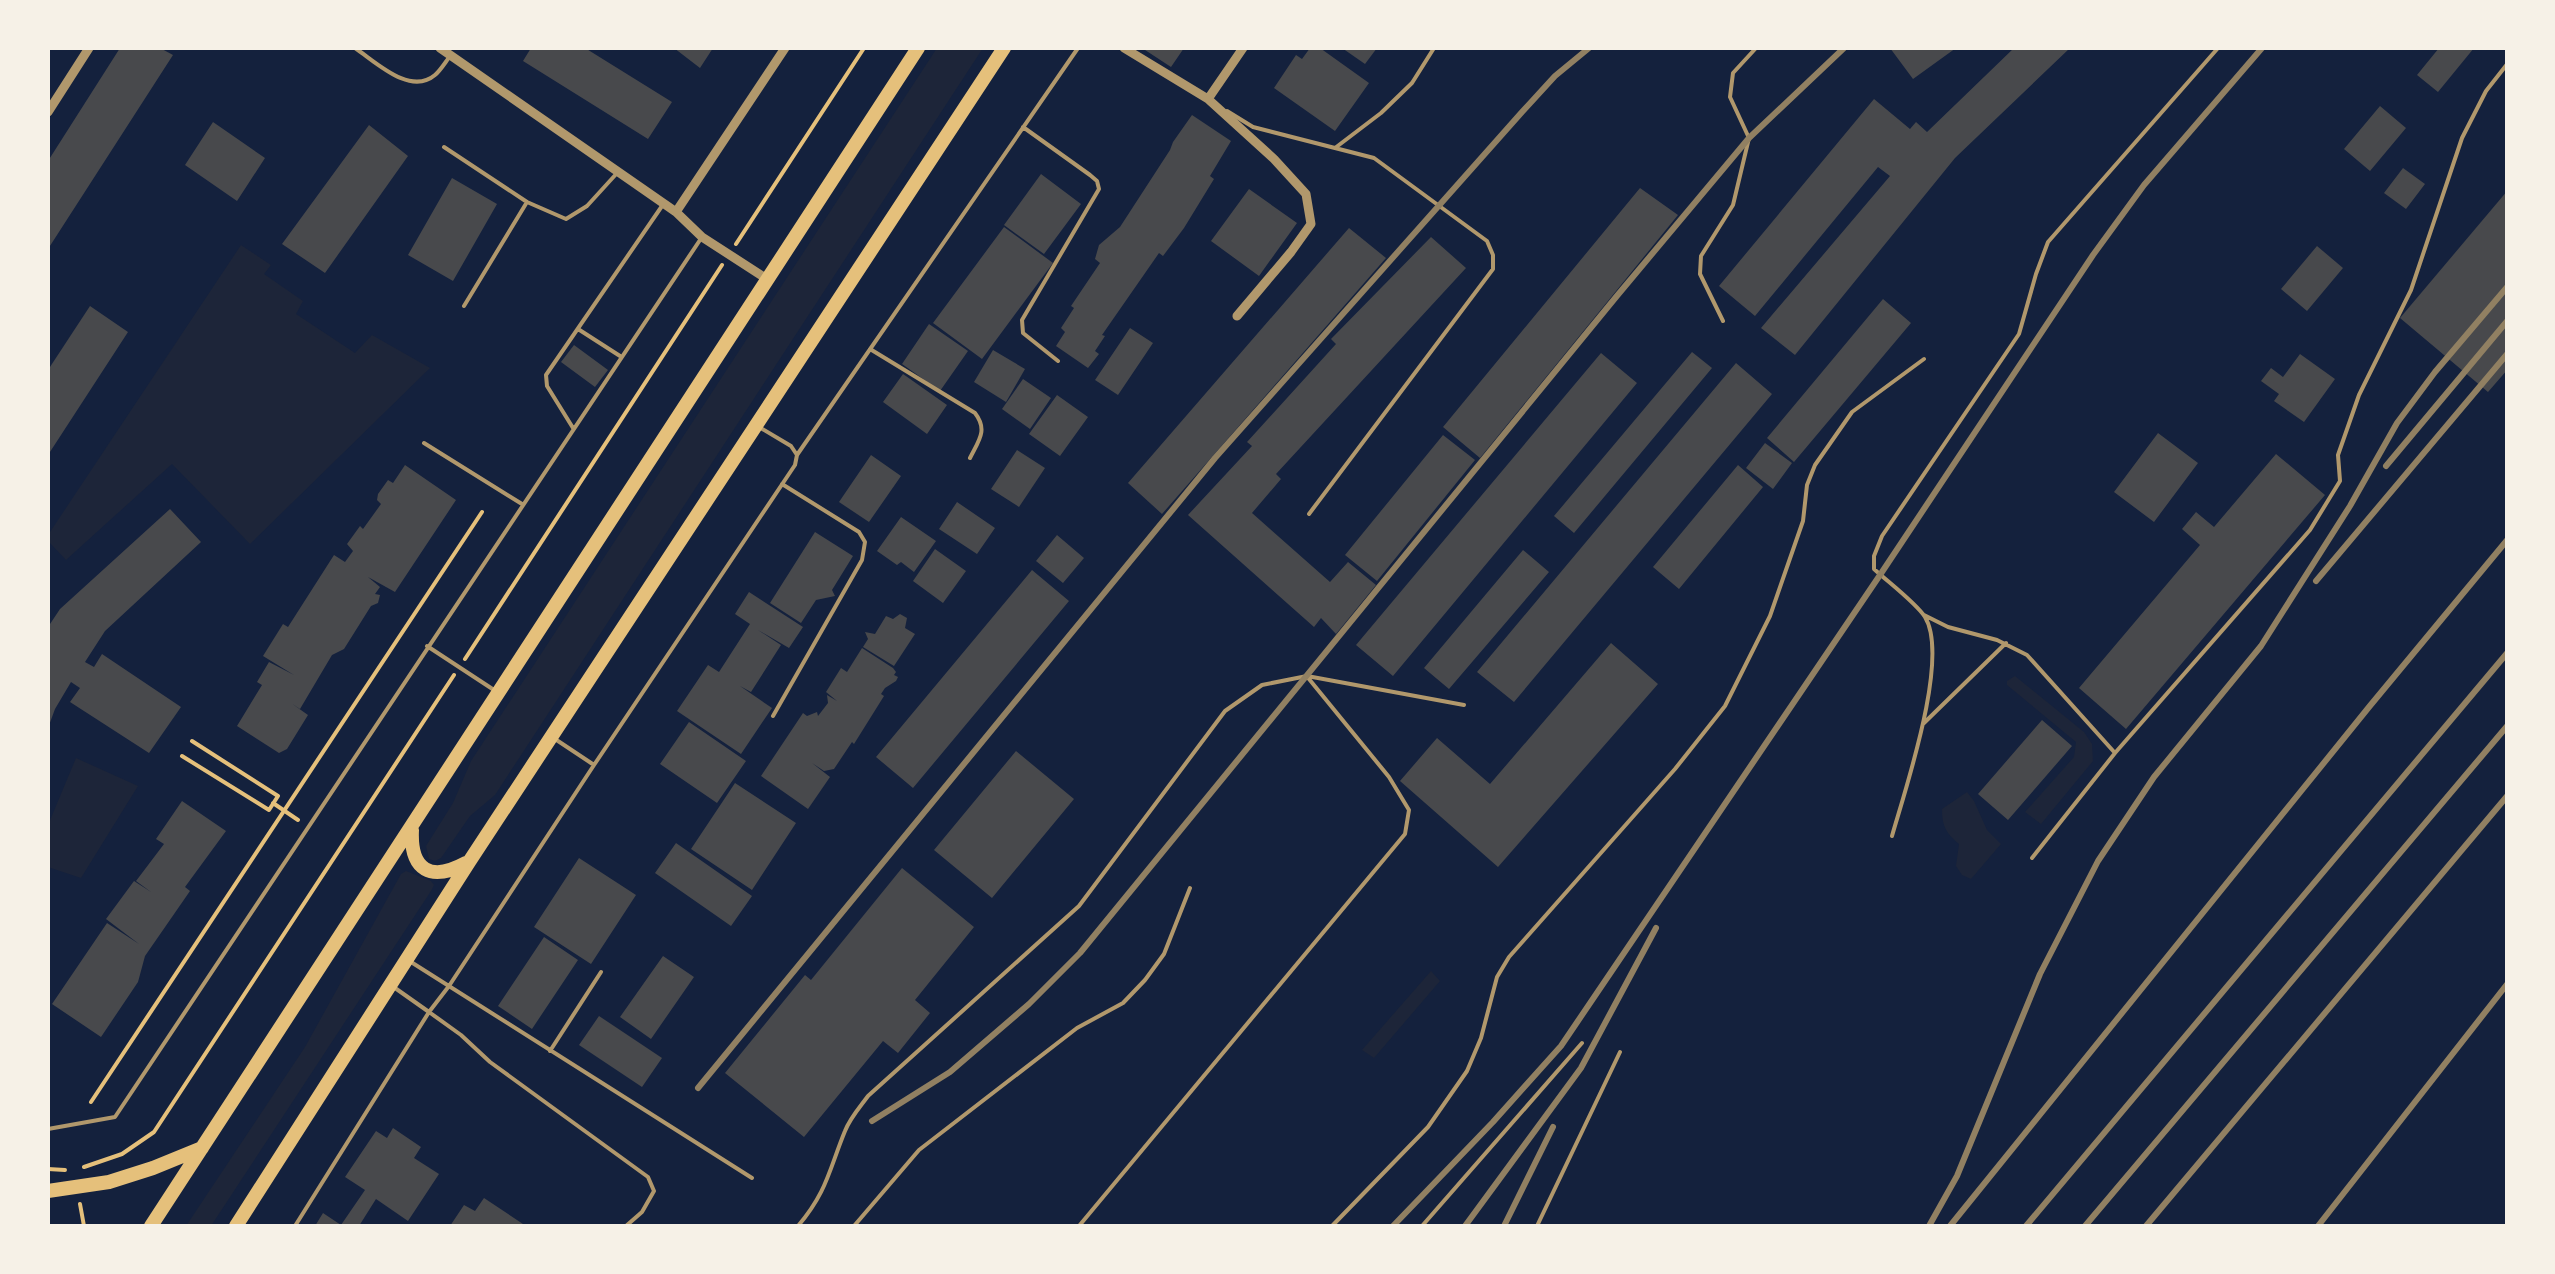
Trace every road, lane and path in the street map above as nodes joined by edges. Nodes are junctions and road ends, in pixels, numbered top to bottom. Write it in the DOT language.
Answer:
graph roads {
  1 [pos="89,48"];
  2 [pos="356,48"];
  3 [pos="440,48"];
  4 [pos="786,48"];
  5 [pos="864,48"];
  6 [pos="918,48"];
  7 [pos="1004,48"];
  8 [pos="1078,48"];
  9 [pos="1124,48"];
  10 [pos="1243,48"];
  11 [pos="1434,48"];
  12 [pos="1756,48"];
  13 [pos="2218,48"];
  14 [pos="451,55"];
  15 [pos="2508,63"];
  16 [pos="1208,99"];
  17 [pos="48,112"];
  18 [pos="1023,127"];
  19 [pos="444,147"];
  20 [pos="1335,148"];
  21 [pos="618,172"];
  22 [pos="526,202"];
  23 [pos="663,204"];
  24 [pos="676,212"];
  25 [pos="702,237"];
  26 [pos="728,255"];
  27 [pos="766,279"];
  28 [pos="464,306"];
  29 [pos="1237,316"];
  30 [pos="1723,321"];
  31 [pos="578,329"];
  32 [pos="870,348"];
  33 [pos="621,356"];
  34 [pos="1924,360"];
  35 [pos="1058,362"];
  36 [pos="755,424"];
  37 [pos="573,428"];
  38 [pos="424,443"];
  39 [pos="797,455"];
  40 [pos="970,458"];
  41 [pos="782,484"];
  42 [pos="522,504"];
  43 [pos="482,512"];
  44 [pos="1309,514"];
  45 [pos="1924,615"];
  46 [pos="2006,643"];
  47 [pos="427,646"];
  48 [pos="459,667"];
  49 [pos="1306,676"];
  50 [pos="499,693"];
  51 [pos="1464,705"];
  52 [pos="774,716"];
  53 [pos="1924,723"];
  54 [pos="551,737"];
  55 [pos="192,741"];
  56 [pos="2115,754"];
  57 [pos="182,756"];
  58 [pos="594,764"];
  59 [pos="273,803"];
  60 [pos="284,811"];
  61 [pos="299,820"];
  62 [pos="412,829"];
  63 [pos="1892,836"];
  64 [pos="2032,858"];
  65 [pos="469,862"];
  66 [pos="1190,888"];
  67 [pos="407,960"];
  68 [pos="602,972"];
  69 [pos="391,985"];
  70 [pos="449,986"];
  71 [pos="430,1012"];
  72 [pos="1582,1043"];
  73 [pos="550,1050"];
  74 [pos="1620,1052"];
  75 [pos="92,1102"];
  76 [pos="48,1129"];
  77 [pos="203,1148"];
  78 [pos="48,1169"];
  79 [pos="752,1178"];
  80 [pos="48,1191"];
  81 [pos="80,1200"];
  82 [pos="248,1210"];
  83 [pos="84,1226"];
  84 [pos="152,1226"];
  85 [pos="236,1226"];
  86 [pos="244,1226"];
  87 [pos="295,1226"];
  88 [pos="626,1226"];
  89 [pos="798,1226"];
  90 [pos="854,1226"];
  91 [pos="1079,1226"];
  92 [pos="1332,1226"];
  93 [pos="1422,1226"];
  94 [pos="1537,1226"];
  1 -- 17 [label="street"];
  2 -- 14 [label="lane"];
  3 -- 14 [label="street"];
  4 -- 24 [label="street"];
  5 -- 26 [label="path"];
  6 -- 27 [label="highway"];
  7 -- 36 [label="highway"];
  8 -- 18 [label="lane"];
  9 -- 16 [label="street"];
  10 -- 16 [label="street"];
  11 -- 20 [label="lane"];
  12 -- 30 [label="lane"];
  13 -- 45 [label="lane"];
  14 -- 21 [label="street"];
  15 -- 56 [label="lane"];
  16 -- 20 [label="lane"];
  16 -- 29 [label="street"];
  18 -- 32 [label="lane"];
  18 -- 35 [label="lane"];
  19 -- 22 [label="lane"];
  20 -- 44 [label="lane"];
  21 -- 22 [label="lane"];
  21 -- 23 [label="street"];
  22 -- 28 [label="lane"];
  23 -- 24 [label="street"];
  23 -- 31 [label="lane"];
  24 -- 25 [label="street"];
  25 -- 26 [label="street"];
  25 -- 33 [label="lane"];
  26 -- 27 [label="street"];
  26 -- 48 [label="path"];
  27 -- 50 [label="highway"];
  31 -- 33 [label="lane"];
  31 -- 37 [label="lane"];
  32 -- 39 [label="lane"];
  32 -- 40 [label="lane"];
  33 -- 37 [label="lane"];
  34 -- 92 [label="lane"];
  36 -- 39 [label="lane"];
  36 -- 54 [label="highway"];
  37 -- 42 [label="lane"];
  38 -- 42 [label="lane"];
  39 -- 41 [label="lane"];
  41 -- 52 [label="lane"];
  41 -- 58 [label="lane"];
  42 -- 47 [label="lane"];
  43 -- 60 [label="path"];
  45 -- 46 [label="lane"];
  45 -- 53 [label="lane"];
  46 -- 53 [label="lane"];
  46 -- 56 [label="lane"];
  47 -- 48 [label="lane"];
  47 -- 76 [label="lane"];
  48 -- 50 [label="lane"];
  48 -- 78 [label="path"];
  49 -- 51 [label="lane"];
  49 -- 89 [label="lane"];
  49 -- 91 [label="lane"];
  50 -- 62 [label="highway"];
  53 -- 63 [label="lane"];
  54 -- 58 [label="lane"];
  54 -- 65 [label="highway"];
  55 -- 59 [label="path"];
  56 -- 64 [label="lane"];
  57 -- 59 [label="path"];
  58 -- 70 [label="lane"];
  59 -- 60 [label="path"];
  60 -- 61 [label="path"];
  60 -- 75 [label="path"];
  62 -- 65 [label="highway"];
  62 -- 77 [label="highway"];
  65 -- 67 [label="highway"];
  66 -- 90 [label="lane"];
  67 -- 69 [label="highway"];
  67 -- 70 [label="lane"];
  68 -- 73 [label="lane"];
  69 -- 71 [label="lane"];
  69 -- 82 [label="highway"];
  70 -- 71 [label="lane"];
  70 -- 73 [label="lane"];
  71 -- 87 [label="lane"];
  71 -- 88 [label="lane"];
  72 -- 93 [label="lane"];
  73 -- 79 [label="lane"];
  74 -- 94 [label="lane"];
  77 -- 80 [label="highway"];
  77 -- 84 [label="highway"];
  81 -- 83 [label="path"];
  82 -- 85 [label="highway"];
  82 -- 86 [label="highway"];
}
